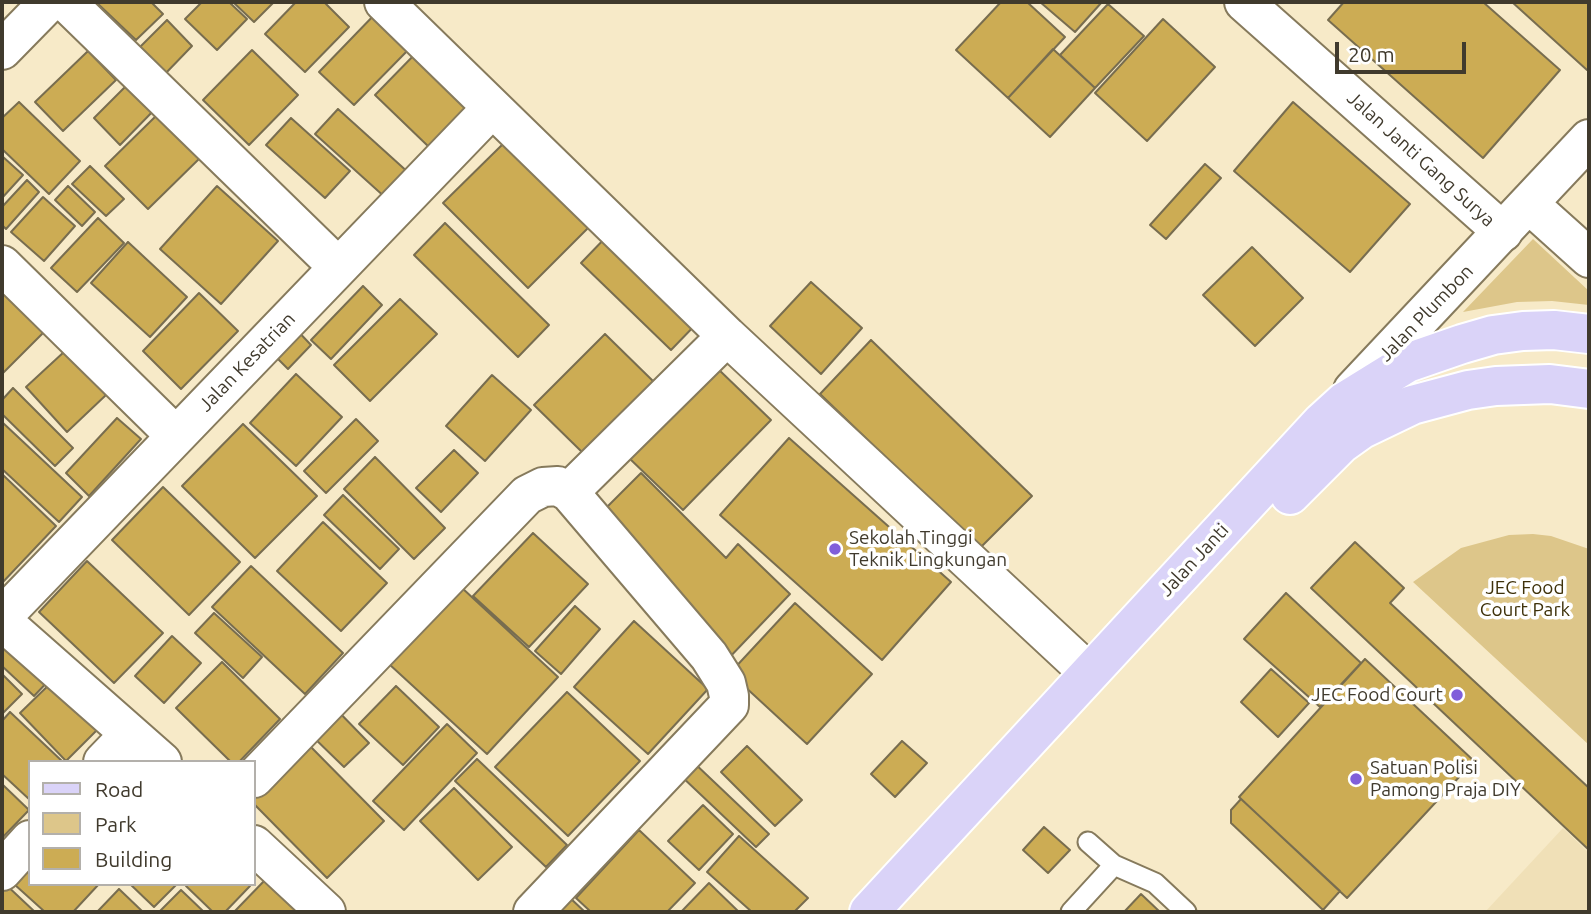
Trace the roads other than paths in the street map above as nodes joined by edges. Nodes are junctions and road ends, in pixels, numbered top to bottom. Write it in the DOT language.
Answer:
graph roads {
  1 [pos="49,2"];
  2 [pos="66,2"];
  3 [pos="384,2"];
  4 [pos="1244,2"];
  5 [pos="2,50"];
  6 [pos="492,108"];
  7 [pos="1589,139"];
  8 [pos="1529,204"];
  9 [pos="1503,232"];
  10 [pos="1589,258"];
  11 [pos="2,265"];
  12 [pos="338,267"];
  13 [pos="1589,334"];
  14 [pos="727,336"];
  15 [pos="1589,389"];
  16 [pos="1322,422"];
  17 [pos="176,436"];
  18 [pos="569,492"];
  19 [pos="2,619"];
  20 [pos="1089,673"];
  21 [pos="130,734"];
  22 [pos="105,760"];
  23 [pos="160,760"];
  24 [pos="256,777"];
  25 [pos="28,842"];
  26 [pos="1088,842"];
  27 [pos="256,847"];
  28 [pos="1114,865"];
  29 [pos="2,871"];
  30 [pos="326,912"];
  31 [pos="533,912"];
  32 [pos="869,912"];
  33 [pos="901,912"];
  34 [pos="1071,912"];
  35 [pos="1186,912"];
  1 -- 5 [label="street"];
  2 -- 12 [label="street"];
  3 -- 6 [label="street"];
  4 -- 9 [label="street, Jalan Janti Gang Surya"];
  6 -- 12 [label="street, Jalan Kesatrian"];
  6 -- 14 [label="street"];
  7 -- 8 [label="street, Jalan Plumbon"];
  8 -- 9 [label="street, Jalan Plumbon"];
  8 -- 10 [label="street"];
  9 -- 16 [label="street, Jalan Plumbon"];
  11 -- 17 [label="street"];
  12 -- 17 [label="street, Jalan Kesatrian"];
  13 -- 16 [label="main road, Jalan Janti"];
  14 -- 18 [label="street"];
  14 -- 20 [label="street"];
  15 -- 33 [label="main road, Jalan Janti"];
  16 -- 20 [label="main road, Jalan Janti"];
  17 -- 19 [label="street, Jalan Kesatrian"];
  18 -- 24 [label="street"];
  18 -- 31 [label="street"];
  19 -- 21 [label="street"];
  20 -- 32 [label="main road, Jalan Janti"];
  21 -- 22 [label="street"];
  21 -- 23 [label="street"];
  25 -- 29 [label="street"];
  26 -- 28 [label="lane"];
  27 -- 30 [label="street"];
  28 -- 34 [label="lane"];
  28 -- 35 [label="lane"];
}
